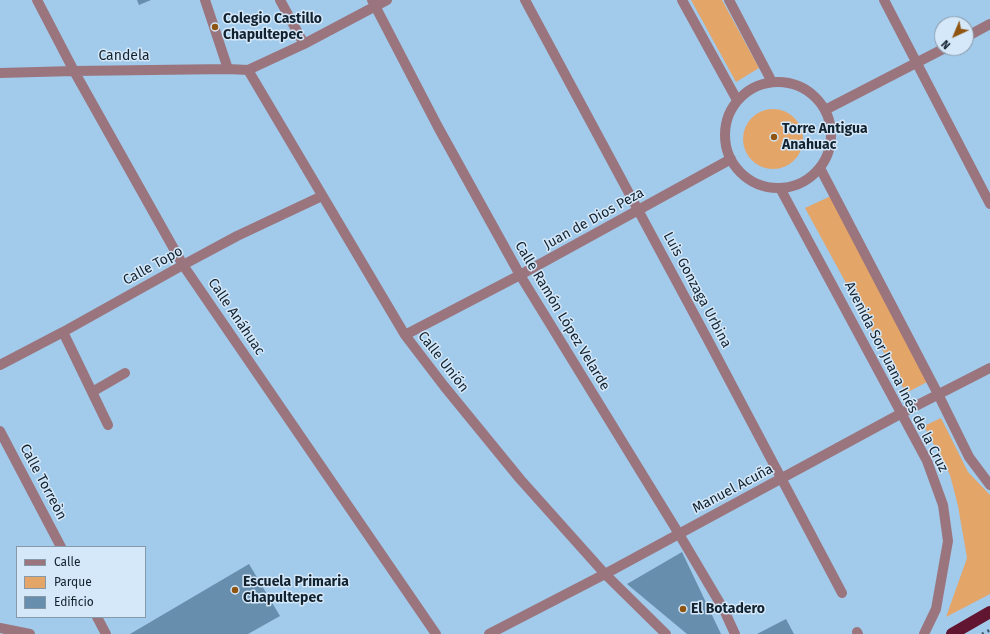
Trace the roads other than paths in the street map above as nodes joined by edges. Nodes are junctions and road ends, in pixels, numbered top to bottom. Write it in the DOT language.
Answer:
graph roads {
  1 [pos="38,0"];
  2 [pos="205,0"];
  3 [pos="280,0"];
  4 [pos="387,0"];
  5 [pos="525,0"];
  6 [pos="682,0"];
  7 [pos="729,0"];
  8 [pos="884,0"];
  9 [pos="373,3"];
  10 [pos="990,24"];
  11 [pos="974,33"];
  12 [pos="304,44"];
  13 [pos="934,54"];
  14 [pos="917,63"];
  15 [pos="228,69"];
  16 [pos="248,70"];
  17 [pos="74,71"];
  18 [pos="0,73"];
  19 [pos="772,82"];
  20 [pos="737,100"];
  21 [pos="825,110"];
  22 [pos="731,159"];
  23 [pos="820,168"];
  24 [pos="780,188"];
  25 [pos="322,196"];
  26 [pos="990,204"];
  27 [pos="638,211"];
  28 [pos="183,265"];
  29 [pos="520,276"];
  30 [pos="64,332"];
  31 [pos="405,335"];
  32 [pos="0,365"];
  33 [pos="990,368"];
  34 [pos="125,373"];
  35 [pos="92,392"];
  36 [pos="938,394"];
  37 [pos="902,413"];
  38 [pos="108,425"];
  39 [pos="0,431"];
  40 [pos="781,479"];
  41 [pos="990,485"];
  42 [pos="680,534"];
  43 [pos="60,546"];
  44 [pos="605,574"];
  45 [pos="842,593"];
  46 [pos="990,612"];
  47 [pos="98,618"];
  48 [pos="0,628"];
  49 [pos="30,634"];
  50 [pos="106,634"];
  51 [pos="436,634"];
  52 [pos="489,634"];
  53 [pos="666,634"];
  54 [pos="735,634"];
  55 [pos="924,634"];
  56 [pos="952,634"];
  1 -- 17 [label="street, Calle Anáhuac"];
  2 -- 15 [label="street"];
  3 -- 12 [label="street"];
  4 -- 9 [label="street"];
  5 -- 27 [label="street, Luis Gonzaga Urbina"];
  6 -- 20 [label="street"];
  7 -- 19 [label="street"];
  8 -- 14 [label="street"];
  9 -- 12 [label="street"];
  9 -- 29 [label="street, Calle Ramón López Velarde"];
  10 -- 11 [label="street"];
  12 -- 16 [label="street"];
  13 -- 14 [label="street"];
  14 -- 21 [label="street"];
  14 -- 26 [label="street"];
  15 -- 16 [label="street, Candela"];
  15 -- 17 [label="street, Candela"];
  16 -- 25 [label="street, Calle Unión"];
  17 -- 18 [label="street, Candela"];
  17 -- 28 [label="street, Calle Anáhuac"];
  19 -- 20 [label="street"];
  19 -- 21 [label="street"];
  20 -- 22 [label="street"];
  21 -- 23 [label="street"];
  22 -- 24 [label="street"];
  22 -- 27 [label="street, Juan de Dios Peza"];
  23 -- 24 [label="street"];
  23 -- 36 [label="street, Avenida Sor Juana Inés de la Cruz"];
  24 -- 37 [label="street, Avenida Sor Juana Inés de la Cruz"];
  25 -- 28 [label="street, Calle Topo"];
  25 -- 31 [label="street, Calle Unión"];
  27 -- 29 [label="street, Juan de Dios Peza"];
  27 -- 40 [label="street, Luis Gonzaga Urbina"];
  28 -- 30 [label="street, Calle Topo"];
  28 -- 51 [label="street, Calle Anáhuac"];
  29 -- 31 [label="street, Juan de Dios Peza"];
  29 -- 42 [label="street, Calle Ramón López Velarde"];
  30 -- 32 [label="street, Calle Topo"];
  30 -- 35 [label="street"];
  31 -- 44 [label="street, Calle Unión"];
  33 -- 36 [label="street, Manuel Acuña"];
  34 -- 35 [label="street"];
  35 -- 38 [label="street"];
  36 -- 37 [label="street, Manuel Acuña"];
  36 -- 41 [label="street, Avenida Sor Juana Inés de la Cruz"];
  37 -- 40 [label="street, Manuel Acuña"];
  37 -- 55 [label="street, Avenida Sor Juana Inés de la Cruz"];
  39 -- 43 [label="street, Calle Torreòn"];
  40 -- 42 [label="street, Manuel Acuña"];
  40 -- 45 [label="street, Luis Gonzaga Urbina"];
  42 -- 44 [label="street, Manuel Acuña"];
  42 -- 54 [label="street, Calle Ramón López Velarde"];
  44 -- 52 [label="street, Manuel Acuña"];
  44 -- 53 [label="street, Calle Unión"];
  46 -- 56 [label="highway"];
  47 -- 50 [label="street"];
  48 -- 49 [label="street"];
}
